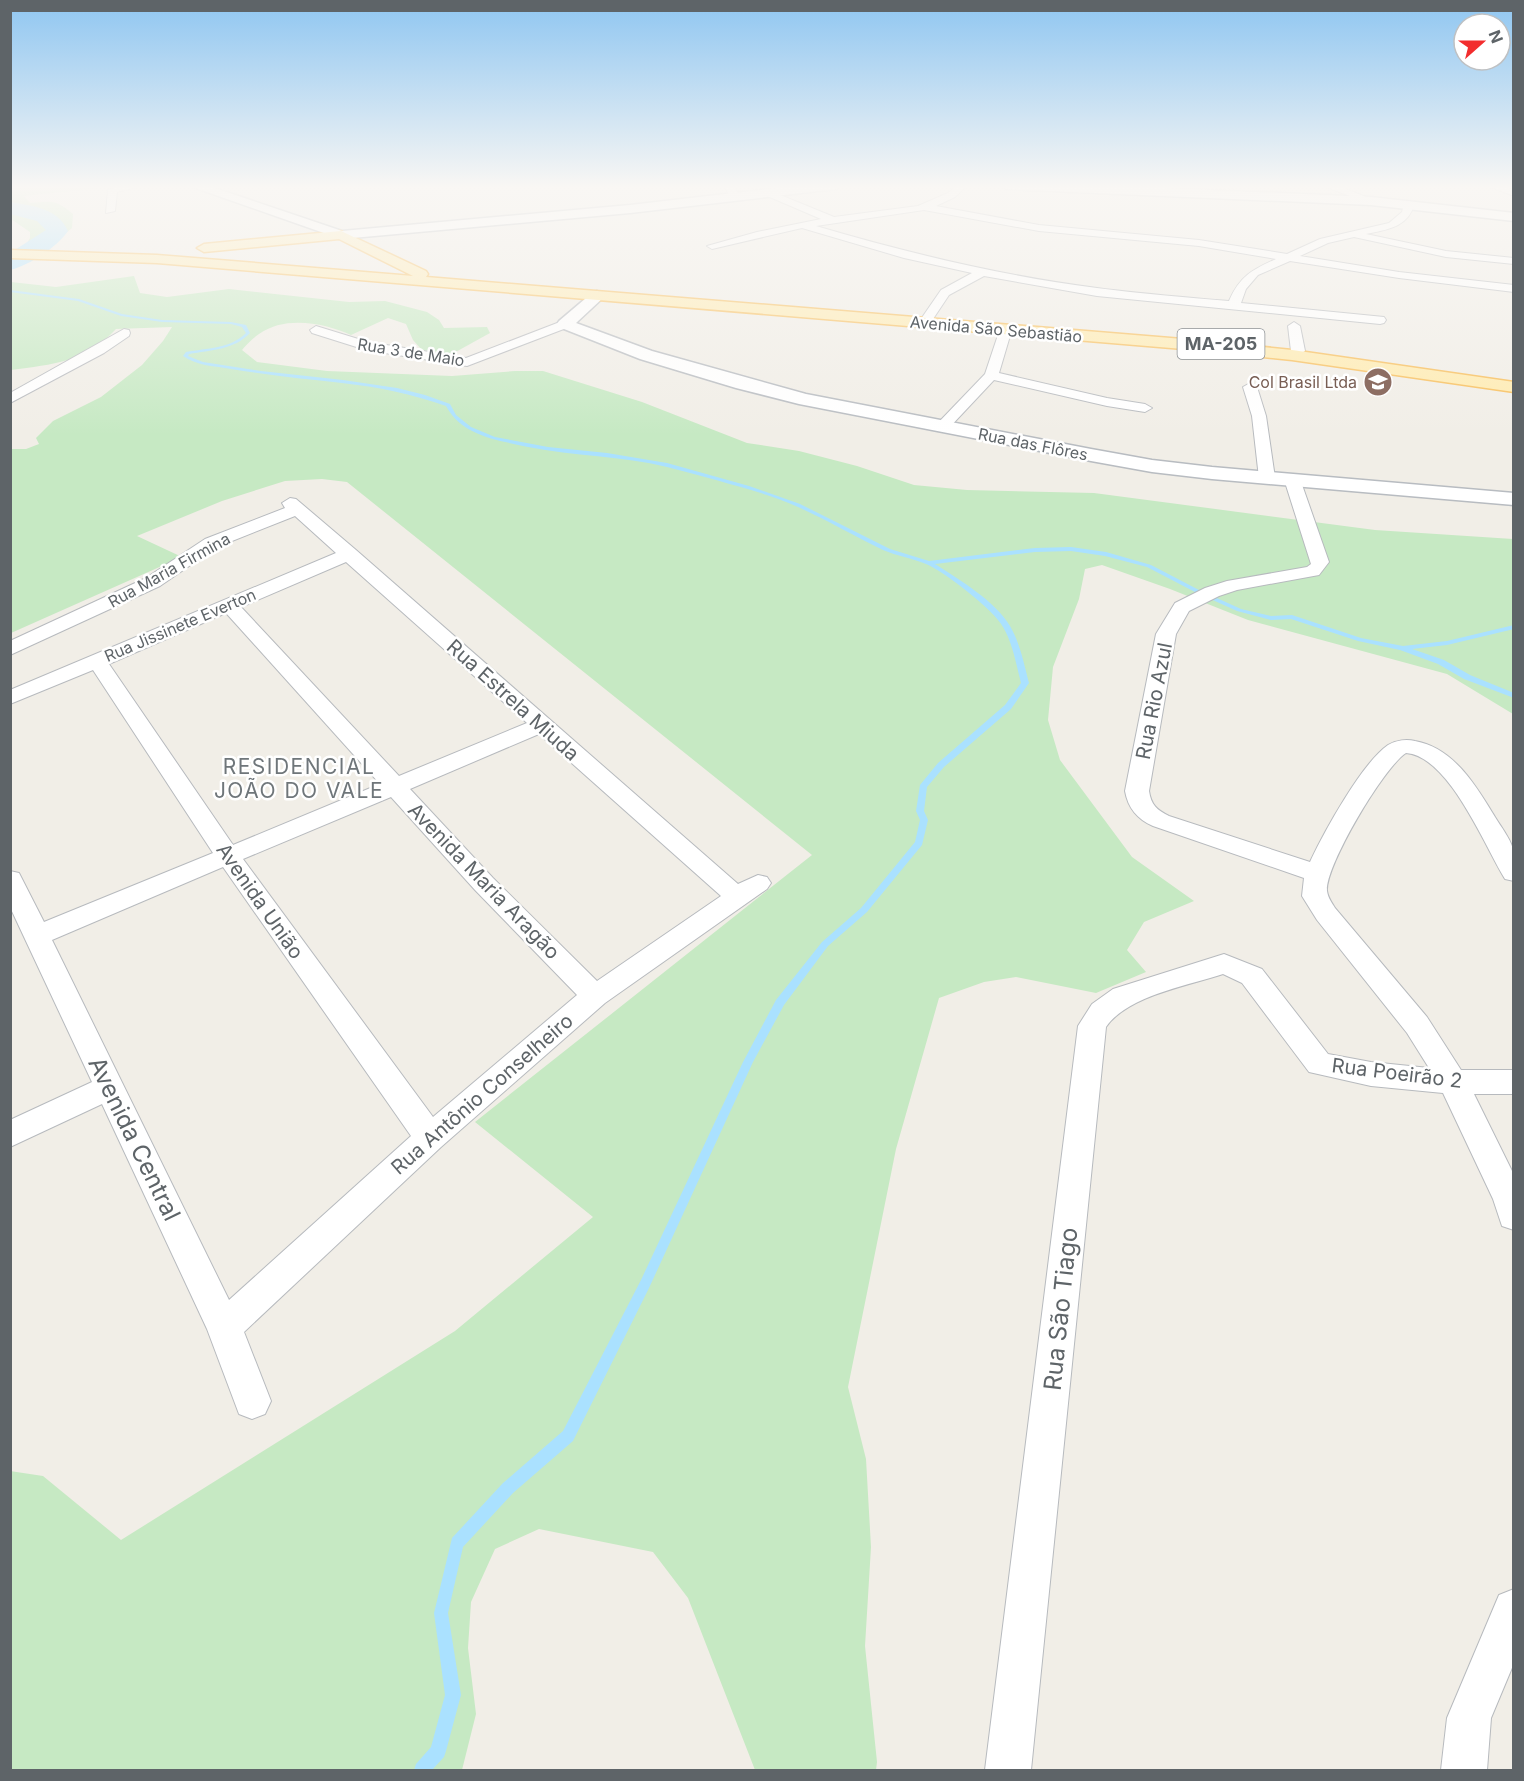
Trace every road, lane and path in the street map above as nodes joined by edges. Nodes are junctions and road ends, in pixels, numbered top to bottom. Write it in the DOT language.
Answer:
graph roads {
  1 [pos="265,268"];
  2 [pos="406,268"];
  3 [pos="409,268"];
  4 [pos="965,268"];
  5 [pos="1263,268"];
  6 [pos="1358,268"];
  7 [pos="982,272"];
  8 [pos="370,277"];
  9 [pos="1514,289"];
  10 [pos="597,296"];
  11 [pos="1234,304"];
  12 [pos="927,320"];
  13 [pos="1380,320"];
  14 [pos="565,324"];
  15 [pos="1294,326"];
  16 [pos="1006,329"];
  17 [pos="316,330"];
  18 [pos="124,333"];
  19 [pos="1298,351"];
  20 [pos="991,375"];
  21 [pos="1514,382"];
  22 [pos="1250,387"];
  23 [pos="1514,387"];
  24 [pos="10,399"];
  25 [pos="1146,408"];
  26 [pos="942,427"];
  27 [pos="1267,478"];
  28 [pos="1292,479"];
  29 [pos="1514,499"];
  30 [pos="293,506"];
  31 [pos="350,554"];
  32 [pos="228,605"];
  33 [pos="10,649"];
  34 [pos="96,660"];
  35 [pos="10,674"];
  36 [pos="31,688"];
  37 [pos="10,698"];
  38 [pos="542,725"];
  39 [pos="395,787"];
  40 [pos="228,856"];
  41 [pos="1514,873"];
  42 [pos="1319,874"];
  43 [pos="10,879"];
  44 [pos="747,890"];
  45 [pos="36,936"];
  46 [pos="1252,976"];
  47 [pos="595,996"];
  48 [pos="1453,1082"];
  49 [pos="1514,1082"];
  50 [pos="109,1087"];
  51 [pos="10,1134"];
  52 [pos="430,1138"];
  53 [pos="1512,1205"];
  54 [pos="224,1327"];
  55 [pos="252,1401"];
  56 [pos="1514,1610"];
  57 [pos="1008,1770"];
  58 [pos="1464,1770"];
  1 -- 8 [label="main road, Avenida São Sebastião / MA-205"];
  2 -- 8 [label="main road"];
  3 -- 12 [label="main road, Avenida São Sebastião / MA-205"];
  4 -- 7 [label="street"];
  5 -- 11 [label="street"];
  6 -- 9 [label="street"];
  7 -- 11 [label="street"];
  7 -- 12 [label="street"];
  8 -- 10 [label="main road, Avenida São Sebastião / MA-205"];
  10 -- 14 [label="street, Rua 3 de Maio"];
  10 -- 16 [label="main road, Avenida São Sebastião / MA-205"];
  11 -- 13 [label="street"];
  12 -- 19 [label="main road, Avenida São Sebastião / MA-205"];
  14 -- 17 [label="street, Rua 3 de Maio"];
  14 -- 26 [label="street, Rua das Flôres"];
  15 -- 19 [label="street"];
  16 -- 20 [label="street"];
  16 -- 23 [label="main road, Avenida São Sebastião / MA-205"];
  18 -- 24 [label="street"];
  19 -- 21 [label="main road, Avenida São Sebastião / MA-205"];
  20 -- 25 [label="street"];
  20 -- 26 [label="street"];
  22 -- 27 [label="street"];
  26 -- 27 [label="street, Rua das Flôres"];
  27 -- 28 [label="street, Rua das Flôres"];
  28 -- 29 [label="street, Rua das Flôres"];
  28 -- 42 [label="street, Rua Rio Azul"];
  30 -- 31 [label="street, Rua Estrela Miuda"];
  30 -- 33 [label="street, Rua Maria Firmina"];
  31 -- 32 [label="street, Rua Jissinete Everton"];
  31 -- 38 [label="street, Rua Estrela Miuda"];
  32 -- 34 [label="street, Rua Jissinete Everton"];
  32 -- 39 [label="street, Avenida Maria Aragão"];
  34 -- 36 [label="street, Rua Jissinete Everton"];
  34 -- 40 [label="street, Avenida União"];
  35 -- 36 [label="street"];
  36 -- 37 [label="street, Rua Jissinete Everton"];
  38 -- 39 [label="street"];
  38 -- 44 [label="street, Rua Estrela Miuda"];
  39 -- 40 [label="street"];
  39 -- 47 [label="street, Avenida Maria Aragão"];
  40 -- 45 [label="street"];
  40 -- 52 [label="street, Avenida União"];
  41 -- 42 [label="street"];
  42 -- 48 [label="street"];
  43 -- 45 [label="street, Avenida Central"];
  44 -- 47 [label="street, Rua Antônio Conselheiro"];
  45 -- 50 [label="street, Avenida Central"];
  46 -- 48 [label="street, Rua Poeirão 2"];
  46 -- 57 [label="street, Rua São Tiago"];
  47 -- 52 [label="street, Rua Antônio Conselheiro"];
  48 -- 49 [label="street, Rua Poeirão 2"];
  48 -- 53 [label="street"];
  50 -- 51 [label="street"];
  50 -- 54 [label="street, Avenida Central"];
  52 -- 54 [label="street, Rua Antônio Conselheiro"];
  54 -- 55 [label="street, Avenida Central"];
  56 -- 58 [label="street"];
}
